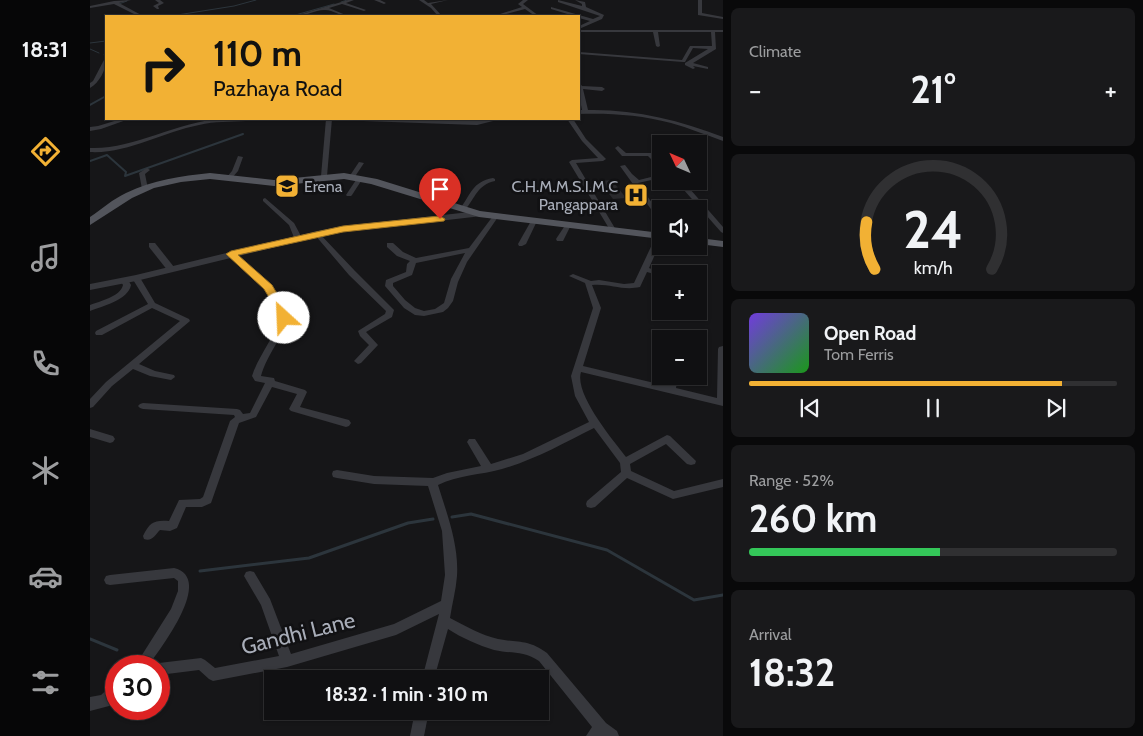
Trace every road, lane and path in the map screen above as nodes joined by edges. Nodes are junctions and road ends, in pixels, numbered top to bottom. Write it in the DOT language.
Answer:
graph roads {
  1 [pos="109,0"];
  2 [pos="128,0"];
  3 [pos="157,0"];
  4 [pos="352,0"];
  5 [pos="376,0"];
  6 [pos="421,0"];
  7 [pos="446,0"];
  8 [pos="526,0"];
  9 [pos="577,0"];
  10 [pos="700,0"];
  11 [pos="559,1"];
  12 [pos="116,3"];
  13 [pos="344,4"];
  14 [pos="384,4"];
  15 [pos="427,4"];
  16 [pos="90,7"];
  17 [pos="158,8"];
  18 [pos="325,8"];
  19 [pos="525,8"];
  20 [pos="552,8"];
  21 [pos="584,8"];
  22 [pos="364,10"];
  23 [pos="309,12"];
  24 [pos="140,15"];
  25 [pos="300,15"];
  26 [pos="316,15"];
  27 [pos="343,15"];
  28 [pos="439,15"];
  29 [pos="498,15"];
  30 [pos="536,15"];
  31 [pos="575,15"];
  32 [pos="580,17"];
  33 [pos="722,17"];
  34 [pos="594,21"];
  35 [pos="580,28"];
  36 [pos="580,29"];
  37 [pos="655,31"];
  38 [pos="713,31"];
  39 [pos="723,31"];
  40 [pos="658,46"];
  41 [pos="714,47"];
  42 [pos="580,53"];
  43 [pos="688,62"];
  44 [pos="105,63"];
  45 [pos="693,68"];
  46 [pos="706,68"];
  47 [pos="580,85"];
  48 [pos="90,86"];
  49 [pos="602,89"];
  50 [pos="580,94"];
  51 [pos="582,111"];
  52 [pos="123,120"];
  53 [pos="234,120"];
  54 [pos="329,120"];
  55 [pos="412,120"];
  56 [pos="491,120"];
  57 [pos="571,120"];
  58 [pos="460,121"];
  59 [pos="90,129"];
  60 [pos="723,132"];
  61 [pos="714,135"];
  62 [pos="723,139"];
  63 [pos="618,148"];
  64 [pos="90,150"];
  65 [pos="240,157"];
  66 [pos="652,157"];
  67 [pos="361,163"];
  68 [pos="623,166"];
  69 [pos="147,170"];
  70 [pos="324,176"];
  71 [pos="356,177"];
  72 [pos="229,178"];
  73 [pos="652,178"];
  74 [pos="493,180"];
  75 [pos="633,181"];
  76 [pos="145,189"];
  77 [pos="687,190"];
  78 [pos="349,195"];
  79 [pos="265,200"];
  80 [pos="652,207"];
  81 [pos="463,209"];
  82 [pos="479,214"];
  83 [pos="495,217"];
  84 [pos="534,221"];
  85 [pos="90,222"];
  86 [pos="568,225"];
  87 [pos="613,230"];
  88 [pos="723,231"];
  89 [pos="317,234"];
  90 [pos="652,235"];
  91 [pos="298,238"];
  92 [pos="560,239"];
  93 [pos="707,241"];
  94 [pos="522,244"];
  95 [pos="723,244"];
  96 [pos="152,245"];
  97 [pos="390,245"];
  98 [pos="470,250"];
  99 [pos="231,254"];
  100 [pos="652,254"];
  101 [pos="416,261"];
  102 [pos="171,269"];
  103 [pos="645,269"];
  104 [pos="652,271"];
  105 [pos="573,276"];
  106 [pos="136,278"];
  107 [pos="124,280"];
  108 [pos="590,283"];
  109 [pos="90,287"];
  110 [pos="152,305"];
  111 [pos="90,308"];
  112 [pos="99,333"];
  113 [pos="722,349"];
  114 [pos="358,361"];
  115 [pos="132,365"];
  116 [pos="577,368"];
  117 [pos="171,377"];
  118 [pos="269,384"];
  119 [pos="672,385"];
  120 [pos="671,391"];
  121 [pos="722,403"];
  122 [pos="90,405"];
  123 [pos="143,406"];
  124 [pos="240,418"];
  125 [pos="346,423"];
  126 [pos="595,423"];
  127 [pos="90,433"];
  128 [pos="110,439"];
  129 [pos="472,442"];
  130 [pos="690,461"];
  131 [pos="625,462"];
  132 [pos="488,468"];
  133 [pos="626,473"];
  134 [pos="336,474"];
  135 [pos="433,482"];
  136 [pos="723,483"];
  137 [pos="591,504"];
  138 [pos="148,536"];
  139 [pos="250,576"];
  140 [pos="110,580"];
  141 [pos="447,604"];
  142 [pos="444,621"];
  143 [pos="149,655"];
  144 [pos="287,661"];
  145 [pos="170,668"];
  146 [pos="430,670"];
  147 [pos="105,700"];
  148 [pos="90,704"];
  149 [pos="420,720"];
  150 [pos="602,733"];
  151 [pos="417,736"];
  1 -- 12 [label="street"];
  2 -- 12 [label="street"];
  3 -- 17 [label="street"];
  4 -- 13 [label="street"];
  5 -- 14 [label="street"];
  6 -- 15 [label="street"];
  7 -- 15 [label="street"];
  8 -- 19 [label="street"];
  9 -- 21 [label="street"];
  10 -- 33 [label="street"];
  11 -- 21 [label="street"];
  12 -- 16 [label="street"];
  12 -- 24 [label="street"];
  13 -- 18 [label="street"];
  13 -- 22 [label="street"];
  15 -- 28 [label="street"];
  18 -- 23 [label="street"];
  18 -- 27 [label="street"];
  19 -- 29 [label="street"];
  19 -- 30 [label="street"];
  20 -- 31 [label="street"];
  21 -- 34 [label="street"];
  23 -- 25 [label="street"];
  23 -- 26 [label="street"];
  32 -- 34 [label="street"];
  34 -- 35 [label="street"];
  36 -- 37 [label="street"];
  37 -- 38 [label="street"];
  37 -- 40 [label="street"];
  38 -- 39 [label="street"];
  38 -- 41 [label="street"];
  41 -- 43 [label="street"];
  41 -- 43 [label="street"];
  42 -- 43 [label="street"];
  43 -- 45 [label="street"];
  43 -- 46 [label="street"];
  44 -- 48 [label="street"];
  47 -- 49 [label="street"];
  50 -- 51 [label="street"];
  51 -- 61 [label="street"];
  52 -- 59 [label="street"];
  53 -- 64 [label="street"];
  54 -- 70 [label="street"];
  55 -- 58 [label="street"];
  56 -- 58 [label="street"];
  57 -- 87 [label="street"];
  60 -- 61 [label="street"];
  61 -- 62 [label="street"];
  63 -- 66 [label="street"];
  65 -- 72 [label="street"];
  67 -- 71 [label="street"];
  68 -- 75 [label="street"];
  69 -- 76 [label="street"];
  70 -- 71 [label="main road"];
  70 -- 72 [label="main road"];
  71 -- 78 [label="street"];
  71 -- 81 [label="main road"];
  72 -- 76 [label="main road"];
  73 -- 75 [label="street"];
  74 -- 81 [label="street"];
  75 -- 80 [label="street"];
  76 -- 85 [label="main road"];
  77 -- 88 [label="street"];
  79 -- 91 [label="street"];
  81 -- 82 [label="main road"];
  82 -- 83 [label="main road"];
  82 -- 89 [label="street"];
  83 -- 84 [label="main road"];
  83 -- 98 [label="street"];
  84 -- 86 [label="main road"];
  84 -- 94 [label="street"];
  86 -- 87 [label="main road"];
  86 -- 92 [label="street"];
  87 -- 90 [label="main road"];
  89 -- 91 [label="street"];
  89 -- 114 [label="street"];
  91 -- 99 [label="street"];
  93 -- 95 [label="main road"];
  96 -- 102 [label="street"];
  97 -- 101 [label="street"];
  98 -- 101 [label="street"];
  98 -- 101 [label="street"];
  99 -- 102 [label="street"];
  99 -- 118 [label="street"];
  100 -- 103 [label="street"];
  102 -- 106 [label="street"];
  103 -- 104 [label="street"];
  103 -- 108 [label="street"];
  105 -- 108 [label="street"];
  106 -- 107 [label="street"];
  106 -- 110 [label="street"];
  107 -- 109 [label="street"];
  107 -- 111 [label="street"];
  108 -- 116 [label="street"];
  110 -- 112 [label="street"];
  110 -- 115 [label="street"];
  113 -- 121 [label="street"];
  115 -- 117 [label="street"];
  115 -- 122 [label="street"];
  116 -- 120 [label="street"];
  116 -- 126 [label="street"];
  118 -- 124 [label="street"];
  118 -- 125 [label="street"];
  119 -- 120 [label="street"];
  120 -- 121 [label="street"];
  123 -- 124 [label="street"];
  124 -- 138 [label="street"];
  126 -- 131 [label="street"];
  126 -- 132 [label="street"];
  127 -- 128 [label="street"];
  129 -- 132 [label="street"];
  130 -- 131 [label="street"];
  131 -- 133 [label="street"];
  132 -- 135 [label="street"];
  133 -- 136 [label="street"];
  133 -- 137 [label="street"];
  134 -- 135 [label="street"];
  135 -- 141 [label="street"];
  139 -- 144 [label="street"];
  140 -- 143 [label="street"];
  141 -- 142 [label="street"];
  141 -- 144 [label="street, Gandhi Lane"];
  142 -- 146 [label="street"];
  142 -- 150 [label="street"];
  144 -- 145 [label="street, Gandhi Lane"];
  147 -- 148 [label="street"];
  149 -- 151 [label="street"];
}
